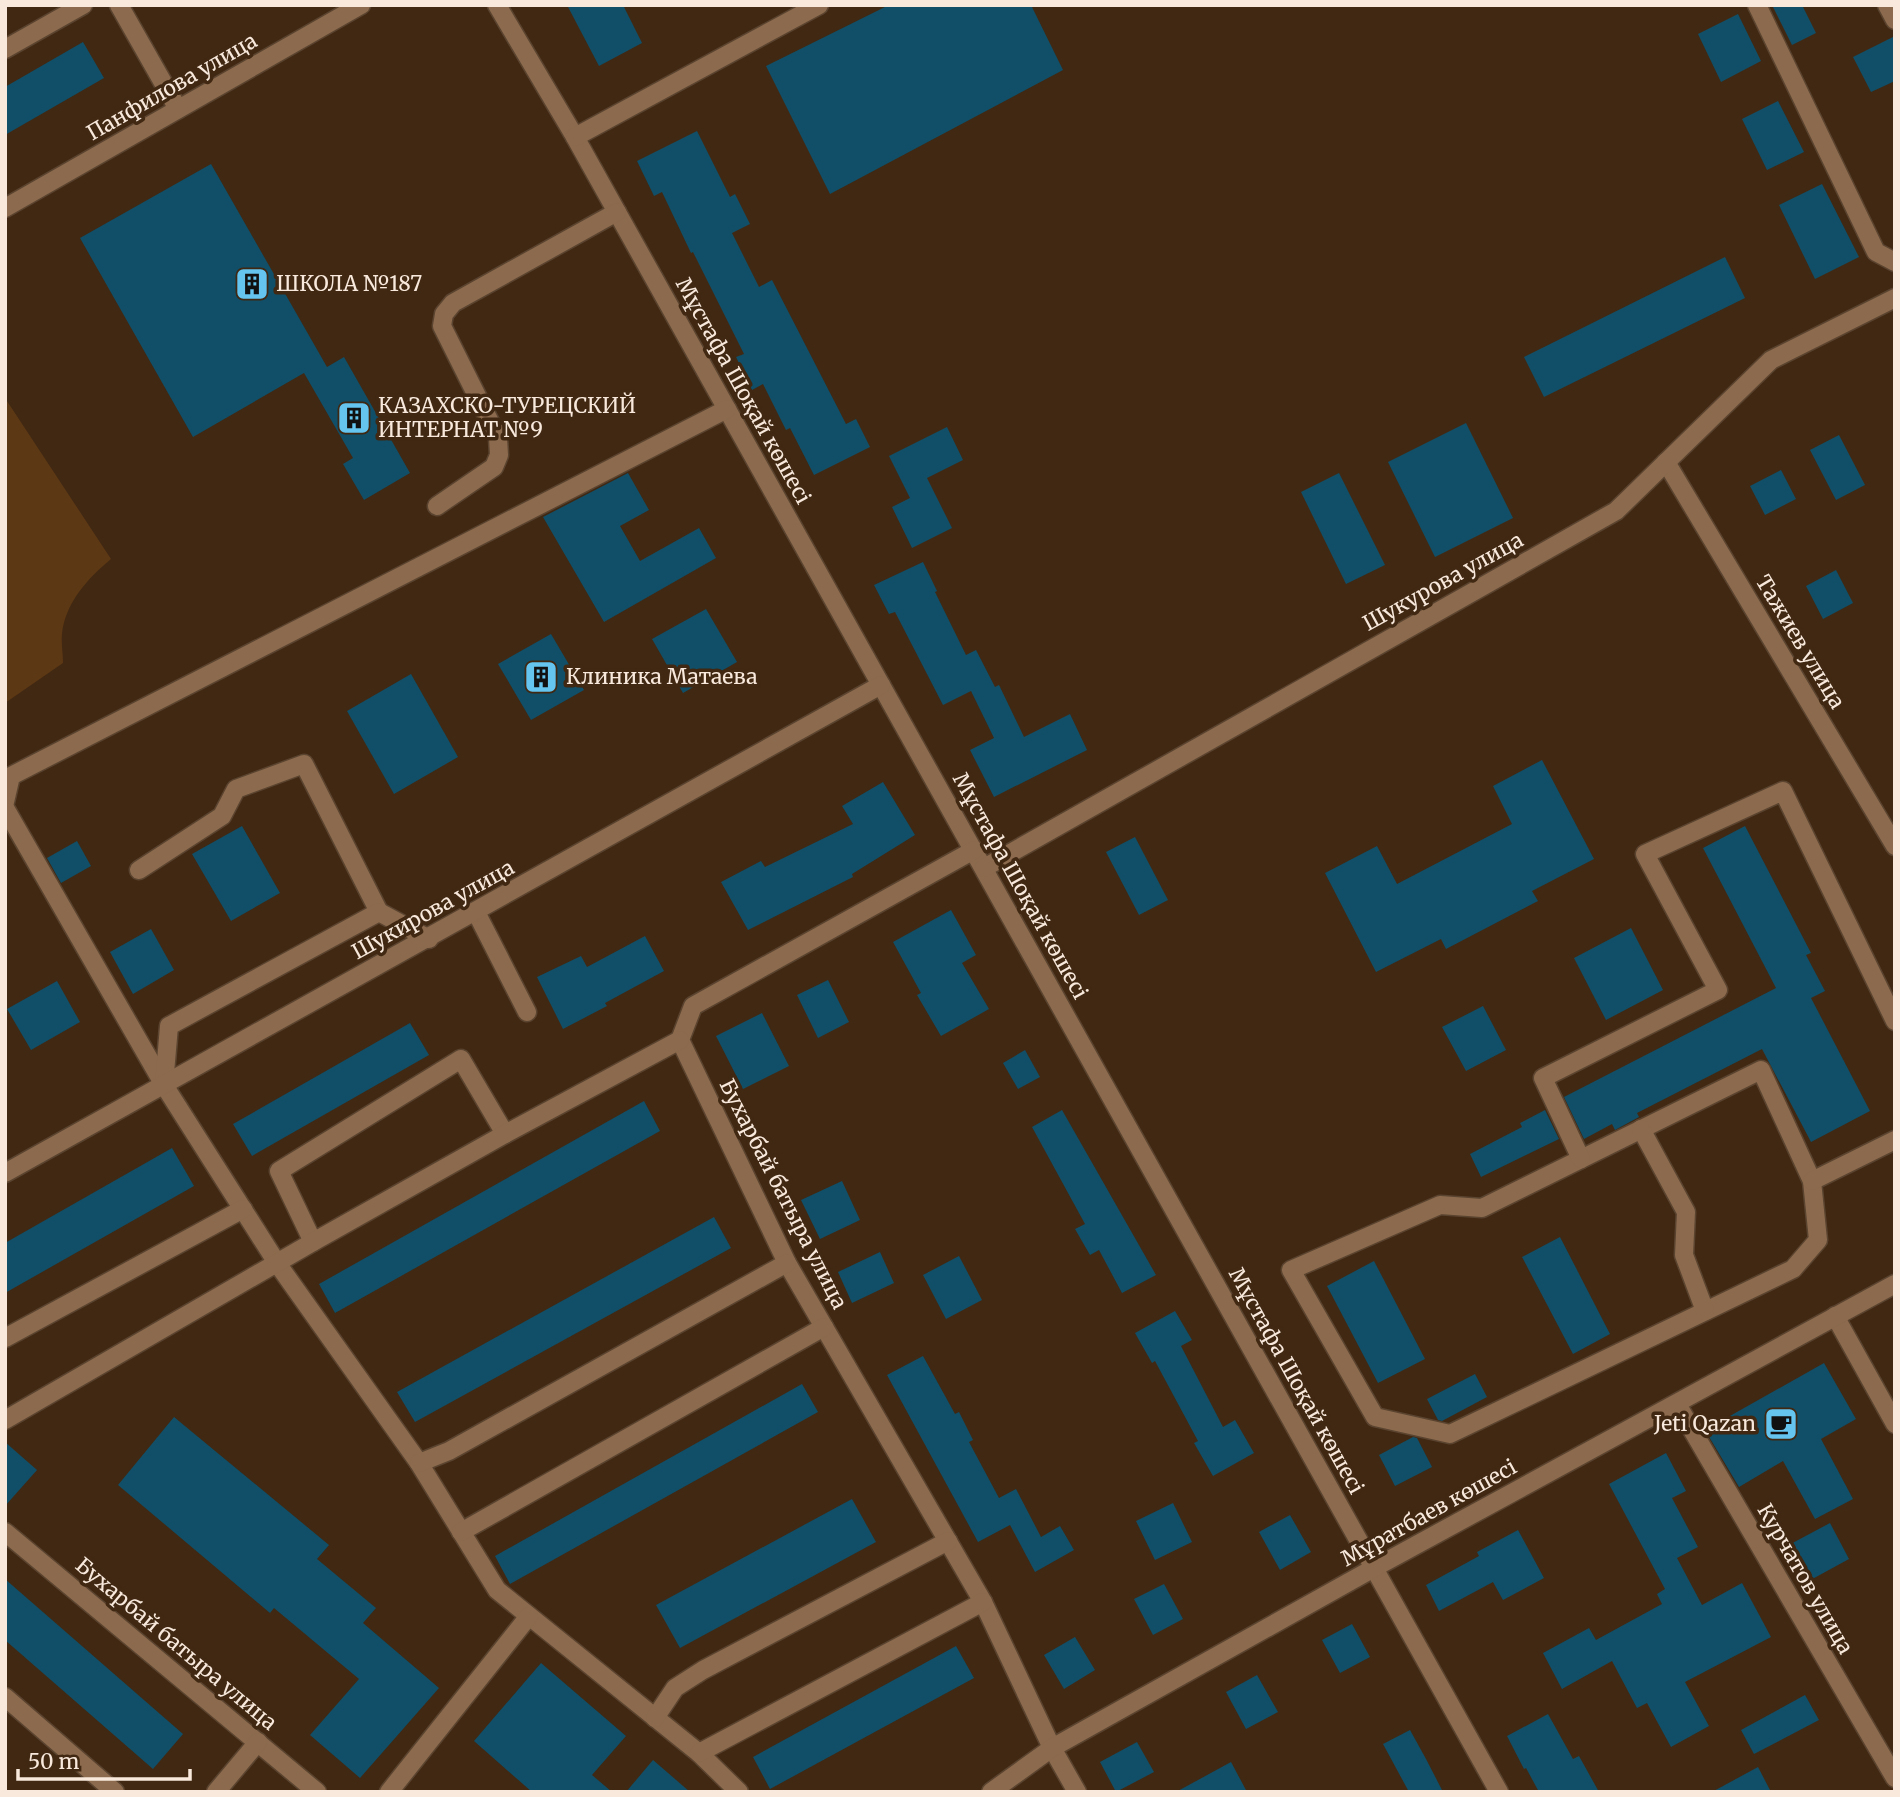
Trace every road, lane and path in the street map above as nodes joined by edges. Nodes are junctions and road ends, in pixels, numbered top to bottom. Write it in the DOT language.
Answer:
graph roads {
  1 [pos="83,5"];
  2 [pos="119,5"];
  3 [pos="361,5"];
  4 [pos="497,5"];
  5 [pos="819,5"];
  6 [pos="1757,5"];
  7 [pos="1887,5"];
  8 [pos="1895,20"];
  9 [pos="5,49"];
  10 [pos="178,109"];
  11 [pos="575,137"];
  12 [pos="5,208"];
  13 [pos="617,212"];
  14 [pos="1895,262"];
  15 [pos="1895,298"];
  16 [pos="727,408"];
  17 [pos="1666,462"];
  18 [pos="437,506"];
  19 [pos="881,684"];
  20 [pos="5,802"];
  21 [pos="5,808"];
  22 [pos="1895,845"];
  23 [pos="974,850"];
  24 [pos="984,868"];
  25 [pos="139,870"];
  26 [pos="379,912"];
  27 [pos="476,912"];
  28 [pos="429,939"];
  29 [pos="527,1012"];
  30 [pos="1895,1021"];
  31 [pos="680,1040"];
  32 [pos="164,1085"];
  33 [pos="1641,1129"];
  34 [pos="505,1134"];
  35 [pos="1895,1140"];
  36 [pos="1581,1159"];
  37 [pos="5,1173"];
  38 [pos="1812,1181"];
  39 [pos="243,1209"];
  40 [pos="313,1242"];
  41 [pos="277,1262"];
  42 [pos="787,1263"];
  43 [pos="1895,1284"];
  44 [pos="1705,1311"];
  45 [pos="1835,1316"];
  46 [pos="824,1327"];
  47 [pos="5,1338"];
  48 [pos="1677,1404"];
  49 [pos="5,1420"];
  50 [pos="1895,1424"];
  51 [pos="419,1463"];
  52 [pos="5,1532"];
  53 [pos="461,1532"];
  54 [pos="948,1541"];
  55 [pos="1374,1568"];
  56 [pos="983,1602"];
  57 [pos="529,1616"];
  58 [pos="5,1697"];
  59 [pos="656,1718"];
  60 [pos="258,1742"];
  61 [pos="1052,1748"];
  62 [pos="699,1753"];
  63 [pos="1895,1778"];
  64 [pos="115,1792"];
  65 [pos="216,1792"];
  66 [pos="317,1792"];
  67 [pos="389,1792"];
  68 [pos="739,1792"];
  69 [pos="991,1792"];
  70 [pos="1077,1792"];
  71 [pos="1499,1792"];
  1 -- 9 [label="street"];
  2 -- 10 [label="street"];
  3 -- 10 [label="street, Панфилова улица"];
  4 -- 11 [label="street, Мұстафа Шоқай көшесі"];
  5 -- 11 [label="street"];
  6 -- 14 [label="street"];
  7 -- 8 [label="street"];
  10 -- 12 [label="street, Панфилова улица"];
  11 -- 13 [label="street, Мұстафа Шоқай көшесі"];
  13 -- 16 [label="street, Мұстафа Шоқай көшесі"];
  13 -- 18 [label="street"];
  15 -- 17 [label="street, Шукурова улица"];
  16 -- 19 [label="street, Мұстафа Шоқай көшесі"];
  16 -- 20 [label="street"];
  17 -- 22 [label="street, Тажиев улица"];
  17 -- 24 [label="street, Шукурова улица"];
  19 -- 23 [label="street, Мұстафа Шоқай көшесі"];
  19 -- 27 [label="street, Шукирова улица"];
  21 -- 32 [label="street"];
  23 -- 24 [label="street, Мұстафа Шоқай көшесі"];
  23 -- 31 [label="street"];
  24 -- 55 [label="street, Мұстафа Шоқай көшесі"];
  25 -- 26 [label="street"];
  26 -- 28 [label="street"];
  26 -- 32 [label="street"];
  27 -- 28 [label="street, Шукирова улица"];
  27 -- 29 [label="street"];
  28 -- 32 [label="street, Шукирова улица"];
  30 -- 36 [label="street"];
  31 -- 34 [label="street"];
  31 -- 42 [label="street, Бухарбай батыра улица"];
  32 -- 37 [label="street, Шукирова улица"];
  32 -- 39 [label="street"];
  33 -- 36 [label="street"];
  33 -- 38 [label="street"];
  33 -- 44 [label="street"];
  34 -- 40 [label="street"];
  34 -- 40 [label="street"];
  35 -- 38 [label="street"];
  36 -- 44 [label="street"];
  38 -- 44 [label="street"];
  39 -- 41 [label="street"];
  39 -- 47 [label="street"];
  40 -- 41 [label="street"];
  41 -- 49 [label="street"];
  41 -- 51 [label="street"];
  42 -- 46 [label="street, Бухарбай батыра улица"];
  42 -- 51 [label="street"];
  43 -- 45 [label="street, Мұратбаев көшесі"];
  45 -- 48 [label="street, Мұратбаев көшесі"];
  45 -- 50 [label="street"];
  46 -- 53 [label="street"];
  46 -- 54 [label="street, Бухарбай батыра улица"];
  48 -- 55 [label="street, Мұратбаев көшесі"];
  48 -- 63 [label="street, Курчатов улица"];
  51 -- 53 [label="street"];
  52 -- 60 [label="street, Бухарбай батыра улица"];
  53 -- 57 [label="street"];
  54 -- 56 [label="street, Бухарбай батыра улица"];
  54 -- 59 [label="street"];
  55 -- 61 [label="street, Мұратбаев көшесі"];
  55 -- 71 [label="street, Мұстафа Шоқай көшесі"];
  56 -- 61 [label="street, Бухарбай батыра улица"];
  56 -- 62 [label="street"];
  57 -- 59 [label="street"];
  57 -- 67 [label="street"];
  58 -- 64 [label="street"];
  59 -- 62 [label="street"];
  60 -- 65 [label="street"];
  60 -- 66 [label="street, Бухарбай батыра улица"];
  61 -- 69 [label="street, Мұратбаев көшесі"];
  61 -- 70 [label="street, Бухарбай батыра улица"];
  62 -- 68 [label="street"];
}
